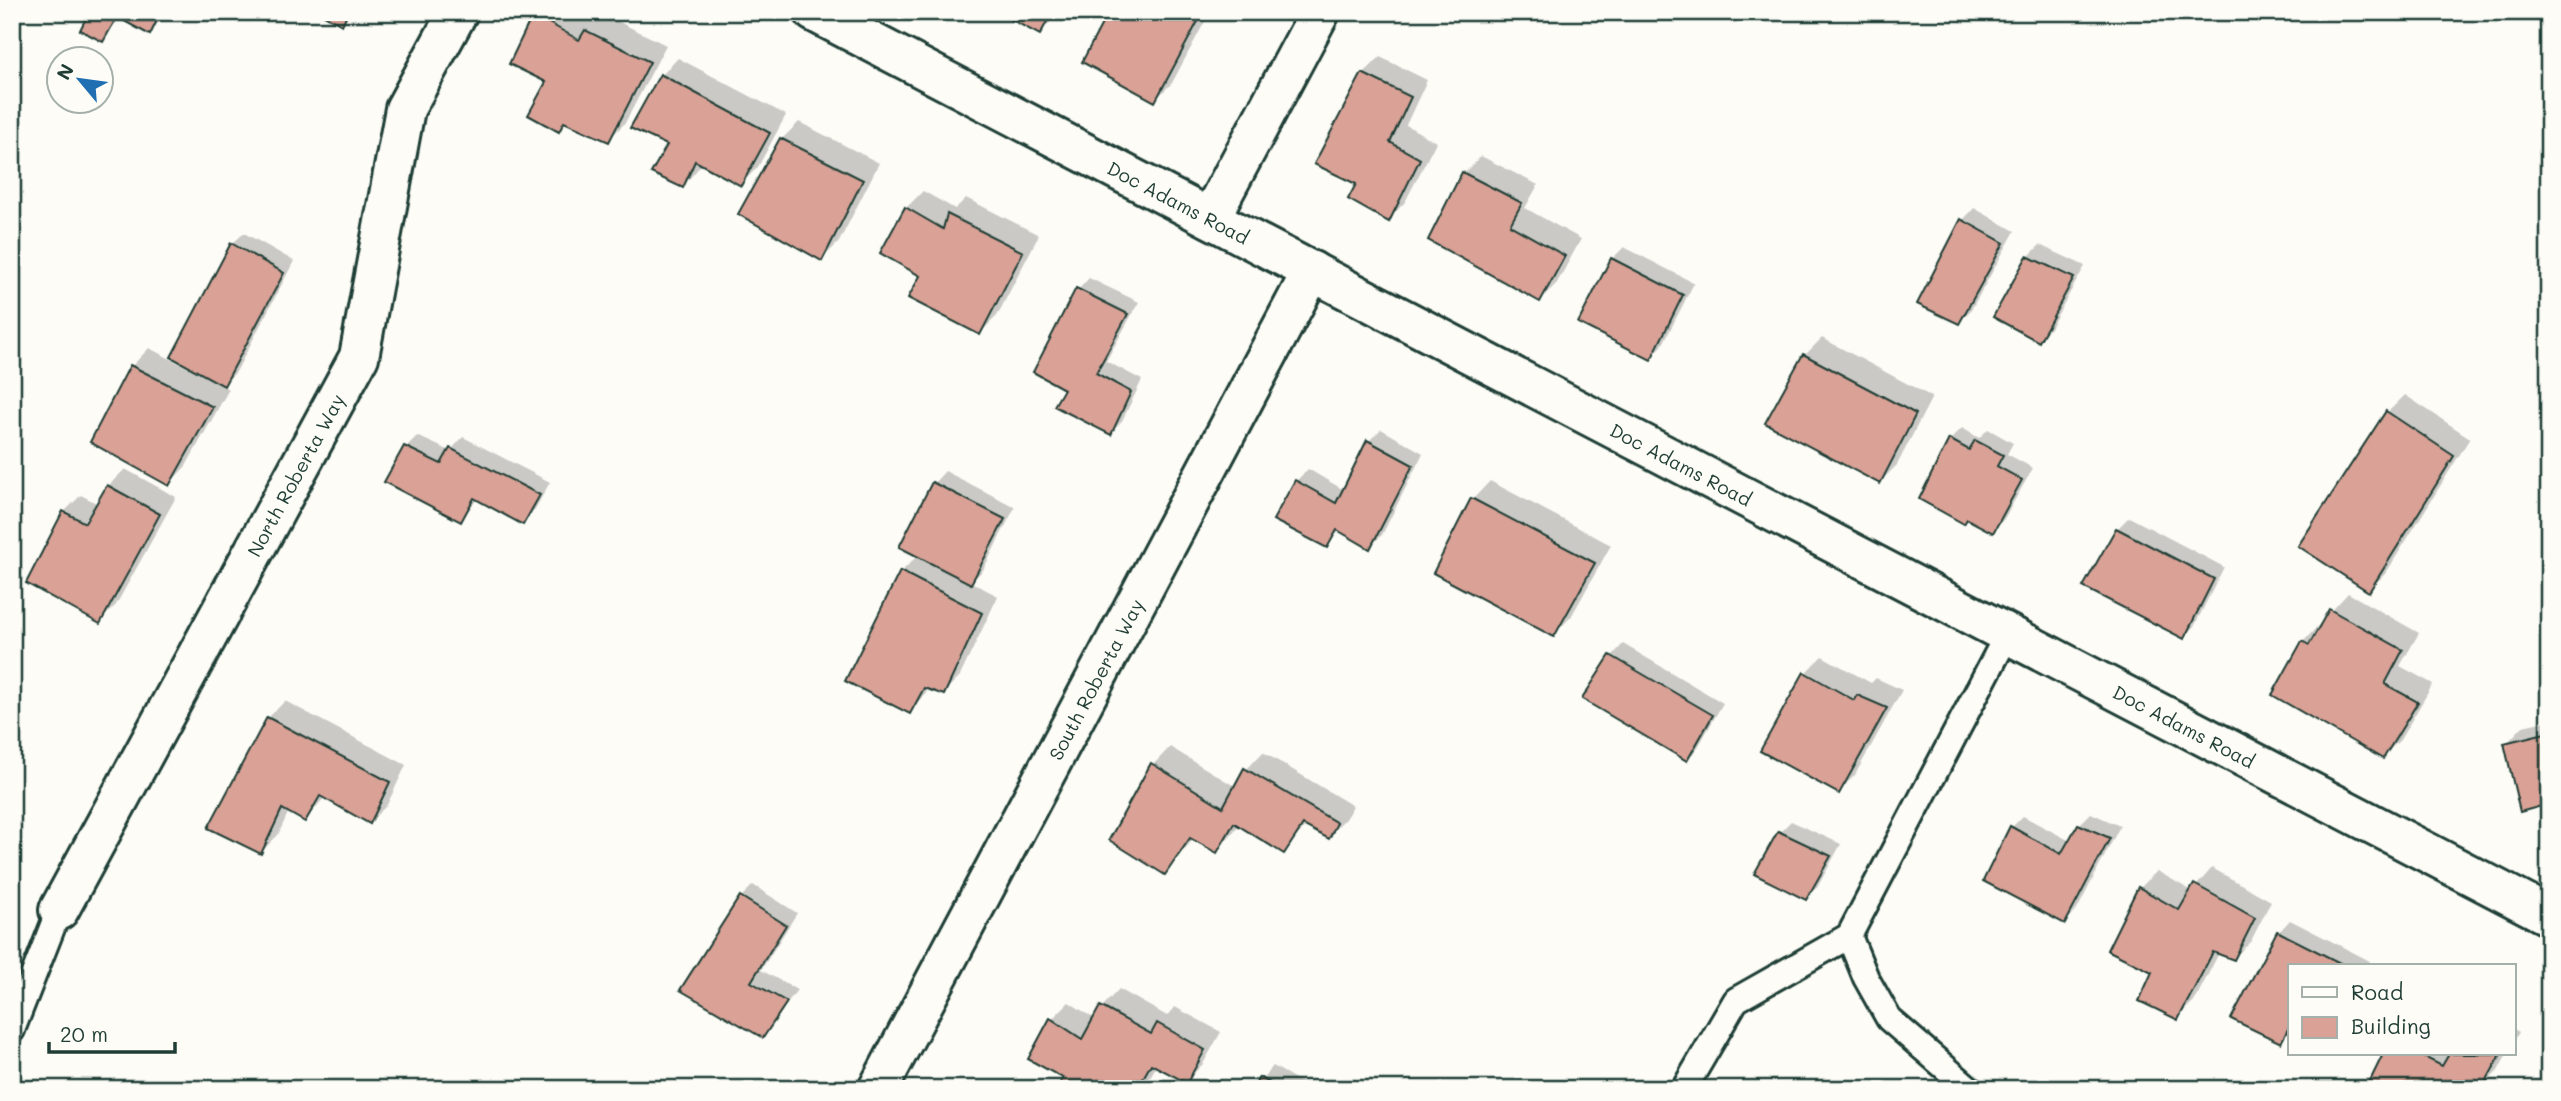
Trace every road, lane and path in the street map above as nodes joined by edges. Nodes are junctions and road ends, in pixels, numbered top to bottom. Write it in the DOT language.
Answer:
graph roads {
  1 [pos="458,12"];
  2 [pos="814,12"];
  3 [pos="1321,12"];
  4 [pos="1210,218"];
  5 [pos="1312,271"];
  6 [pos="2007,635"];
  7 [pos="59,910"];
  8 [pos="2549,916"];
  9 [pos="1849,936"];
  10 [pos="12,1030"];
  11 [pos="878,1089"];
  12 [pos="1684,1089"];
  13 [pos="1970,1089"];
  1 -- 7 [label="street, North Roberta Way"];
  2 -- 4 [label="street, Doc Adams Road"];
  3 -- 4 [label="street"];
  4 -- 5 [label="street, Doc Adams Road"];
  5 -- 6 [label="street, Doc Adams Road"];
  5 -- 11 [label="street, South Roberta Way"];
  6 -- 8 [label="street, Doc Adams Road"];
  6 -- 9 [label="lane"];
  7 -- 10 [label="lane"];
  9 -- 12 [label="lane"];
  9 -- 13 [label="lane"];
}
